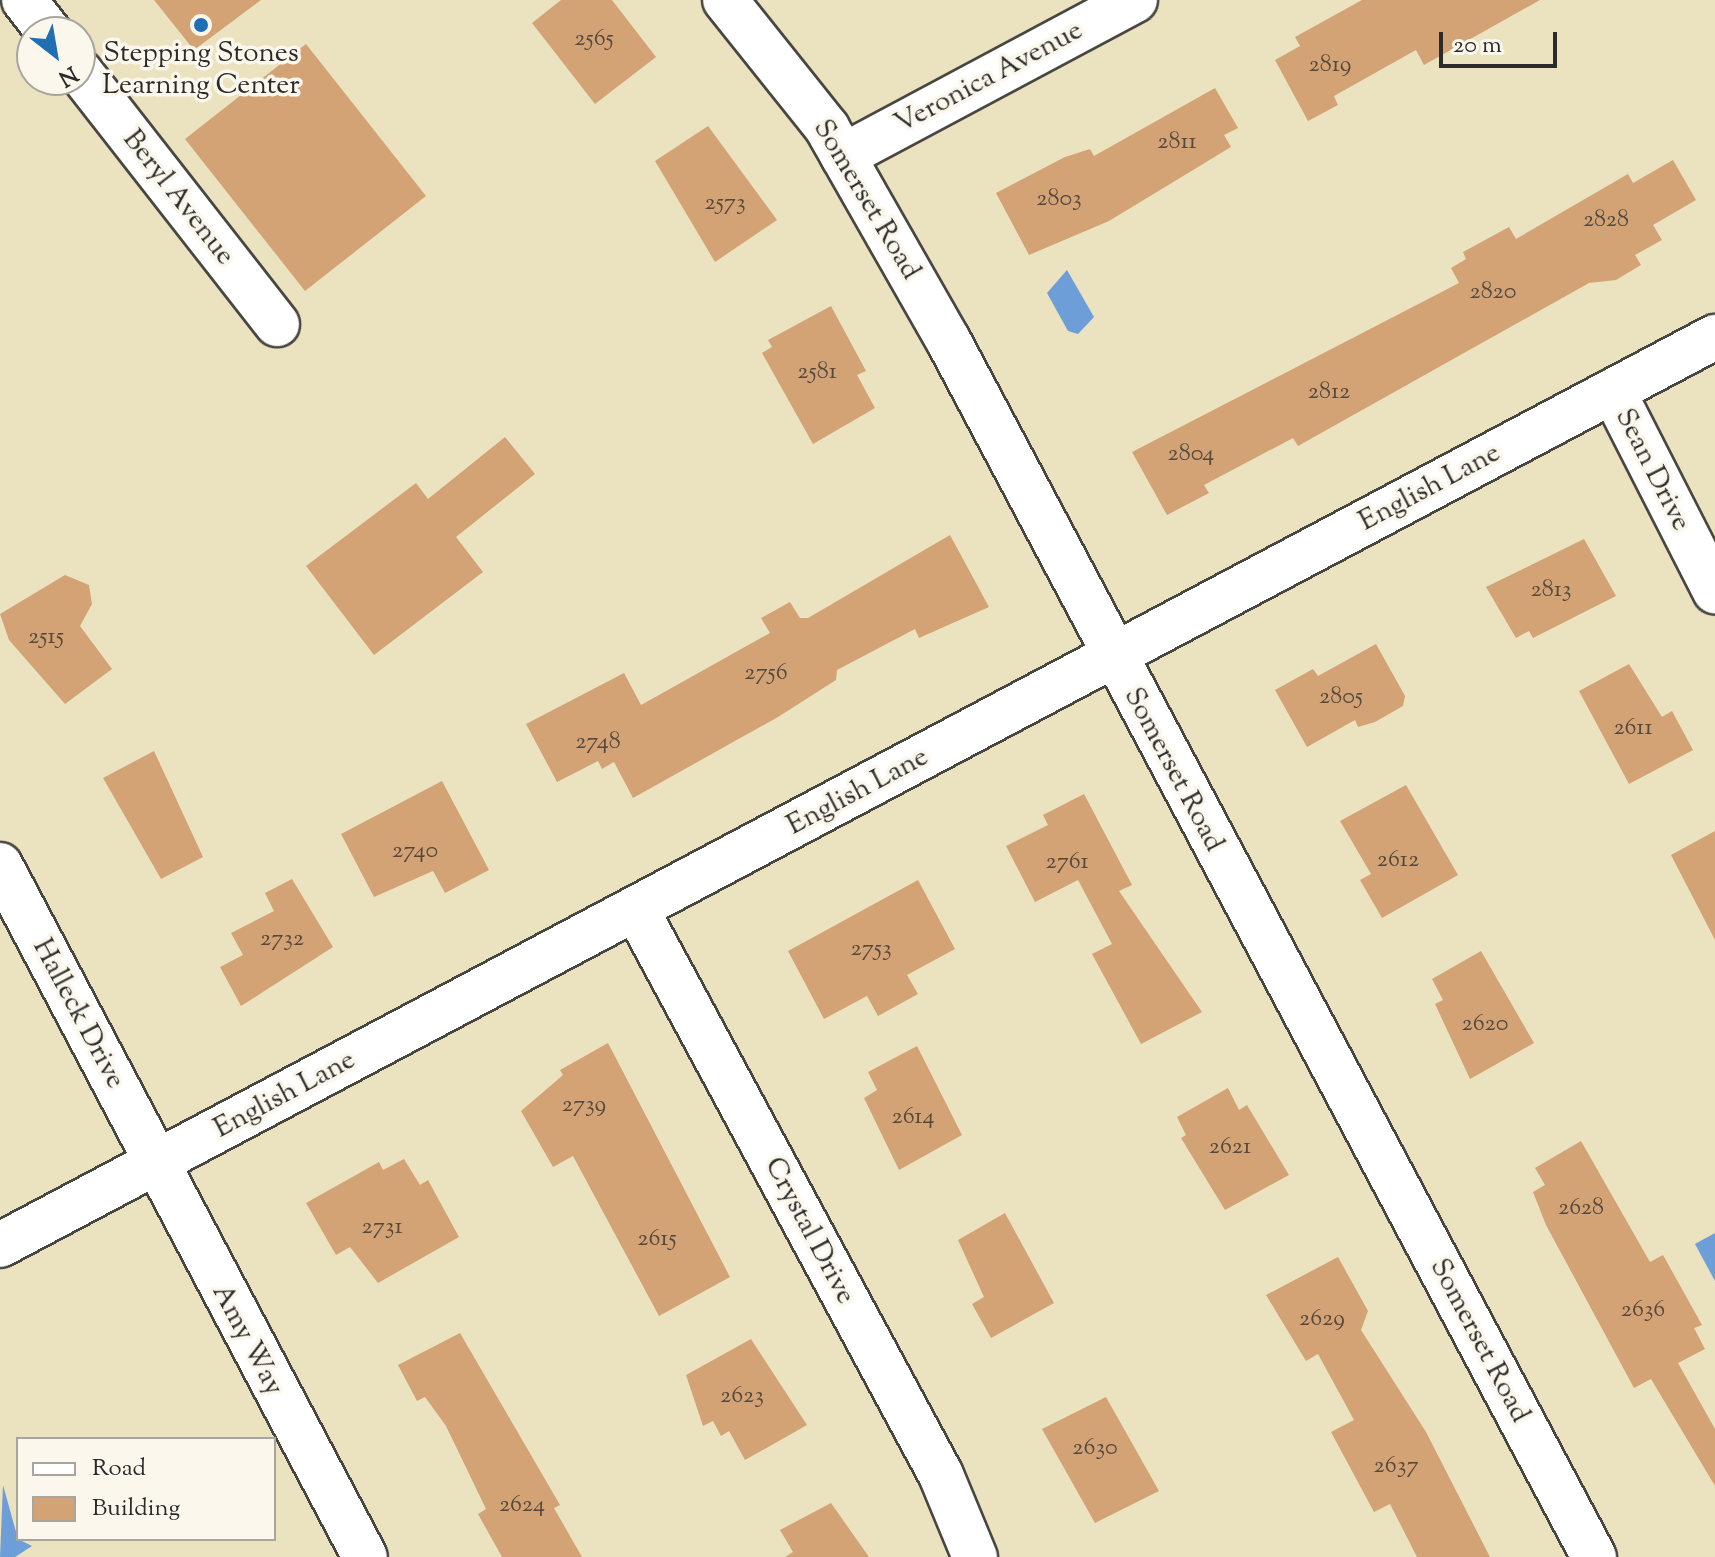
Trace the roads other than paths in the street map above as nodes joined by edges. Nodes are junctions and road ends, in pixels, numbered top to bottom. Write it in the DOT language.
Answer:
graph roads {
  1 [pos="24,0"];
  2 [pos="725,0"];
  3 [pos="1135,0"];
  4 [pos="36,16"];
  5 [pos="96,92"];
  6 [pos="843,156"];
  7 [pos="277,324"];
  8 [pos="1715,337"];
  9 [pos="1613,391"];
  10 [pos="1715,591"];
  11 [pos="1113,656"];
  12 [pos="0,865"];
  13 [pos="636,909"];
  14 [pos="156,1163"];
  15 [pos="0,1245"];
  16 [pos="365,1557"];
  17 [pos="975,1557"];
  18 [pos="1594,1557"];
  1 -- 4 [label="street"];
  2 -- 6 [label="street, Somerset Road"];
  3 -- 6 [label="street, Veronica Avenue"];
  5 -- 7 [label="street, Beryl Avenue"];
  6 -- 11 [label="street, Somerset Road"];
  8 -- 9 [label="street, English Lane"];
  9 -- 10 [label="street, Sean Drive"];
  9 -- 11 [label="street, English Lane"];
  11 -- 13 [label="street, English Lane"];
  11 -- 18 [label="street, Somerset Road"];
  12 -- 14 [label="street, Halleck Drive"];
  13 -- 14 [label="street, English Lane"];
  13 -- 17 [label="street, Crystal Drive"];
  14 -- 15 [label="street, English Lane"];
  14 -- 16 [label="street, Amy Way"];
}
